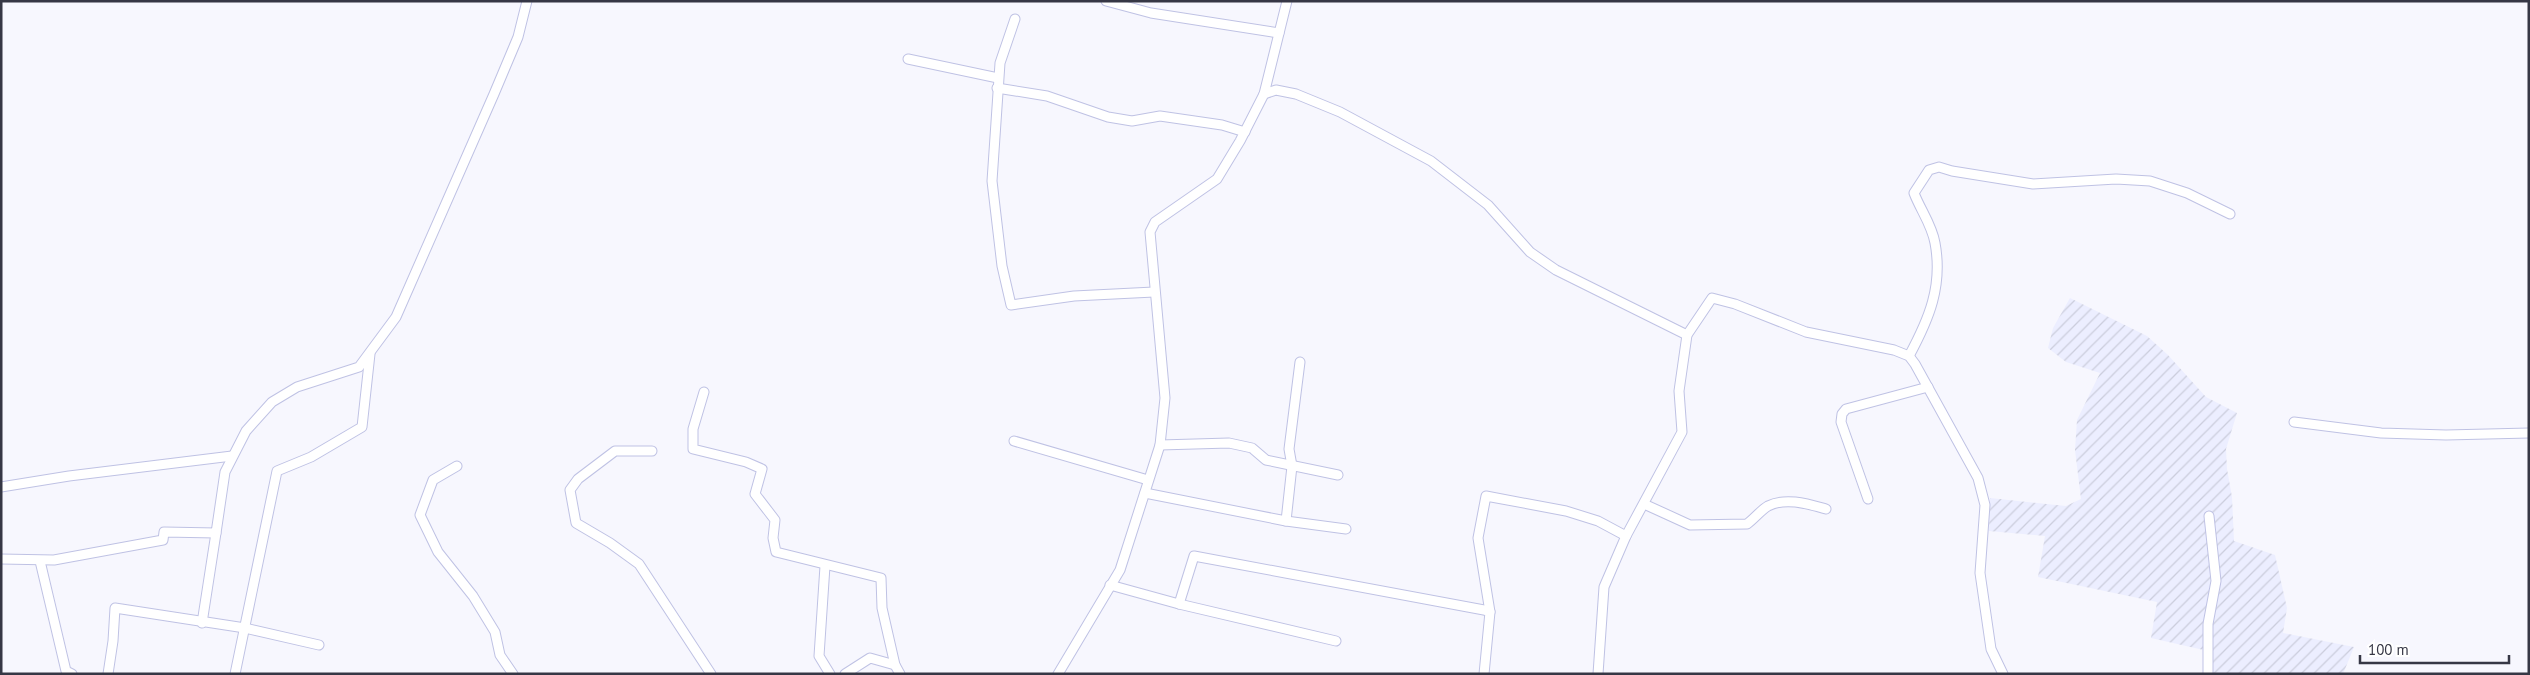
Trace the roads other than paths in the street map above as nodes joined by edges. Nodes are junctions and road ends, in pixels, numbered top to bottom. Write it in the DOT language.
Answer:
graph roads {
  1 [pos="527,1"];
  2 [pos="1106,1"];
  3 [pos="1287,1"];
  4 [pos="1014,19"];
  5 [pos="1279,33"];
  6 [pos="908,59"];
  7 [pos="998,78"];
  8 [pos="997,88"];
  9 [pos="1264,94"];
  10 [pos="1245,132"];
  11 [pos="2230,214"];
  12 [pos="1154,292"];
  13 [pos="1687,335"];
  14 [pos="370,354"];
  15 [pos="1909,356"];
  16 [pos="1300,362"];
  17 [pos="1928,387"];
  18 [pos="704,392"];
  19 [pos="2294,422"];
  20 [pos="2529,433"];
  21 [pos="1014,441"];
  22 [pos="1160,445"];
  23 [pos="652,451"];
  24 [pos="232,456"];
  25 [pos="457,466"];
  26 [pos="1292,466"];
  27 [pos="1338,474"];
  28 [pos="1148,480"];
  29 [pos="1,488"];
  30 [pos="1145,493"];
  31 [pos="1868,499"];
  32 [pos="1644,504"];
  33 [pos="1826,509"];
  34 [pos="2209,516"];
  35 [pos="1286,520"];
  36 [pos="1346,529"];
  37 [pos="216,532"];
  38 [pos="1626,536"];
  39 [pos="1,559"];
  40 [pos="40,561"];
  41 [pos="825,566"];
  42 [pos="1110,585"];
  43 [pos="1179,604"];
  44 [pos="1490,612"];
  45 [pos="202,623"];
  46 [pos="245,628"];
  47 [pos="1336,641"];
  48 [pos="319,645"];
  49 [pos="895,665"];
  50 [pos="72,674"];
  51 [pos="108,674"];
  52 [pos="235,674"];
  53 [pos="513,674"];
  54 [pos="711,674"];
  55 [pos="830,674"];
  56 [pos="846,674"];
  57 [pos="900,674"];
  58 [pos="1058,674"];
  59 [pos="1484,674"];
  60 [pos="1598,674"];
  61 [pos="2002,674"];
  62 [pos="2208,674"];
  1 -- 14 [label="street"];
  2 -- 5 [label="street"];
  3 -- 5 [label="street"];
  4 -- 7 [label="street"];
  5 -- 9 [label="street"];
  6 -- 7 [label="street"];
  7 -- 8 [label="street"];
  8 -- 10 [label="street"];
  8 -- 12 [label="street"];
  9 -- 10 [label="street"];
  9 -- 13 [label="street"];
  10 -- 12 [label="street"];
  11 -- 15 [label="street"];
  12 -- 22 [label="street"];
  13 -- 15 [label="street"];
  13 -- 32 [label="street"];
  14 -- 24 [label="street"];
  14 -- 46 [label="street"];
  15 -- 17 [label="street"];
  16 -- 26 [label="street"];
  17 -- 31 [label="street"];
  17 -- 61 [label="street"];
  18 -- 41 [label="street"];
  19 -- 20 [label="street"];
  21 -- 28 [label="street"];
  22 -- 26 [label="street"];
  22 -- 28 [label="street"];
  23 -- 54 [label="street"];
  24 -- 29 [label="street"];
  24 -- 37 [label="street"];
  25 -- 53 [label="street"];
  26 -- 27 [label="street"];
  26 -- 35 [label="street"];
  28 -- 30 [label="street"];
  30 -- 35 [label="street"];
  30 -- 42 [label="street"];
  32 -- 33 [label="street"];
  32 -- 38 [label="street"];
  34 -- 62 [label="street"];
  35 -- 36 [label="street"];
  37 -- 40 [label="street"];
  37 -- 45 [label="street"];
  38 -- 44 [label="street"];
  38 -- 60 [label="street"];
  39 -- 40 [label="street"];
  40 -- 50 [label="street"];
  41 -- 49 [label="street"];
  41 -- 55 [label="street"];
  42 -- 43 [label="street"];
  42 -- 58 [label="street"];
  43 -- 44 [label="street"];
  43 -- 47 [label="street"];
  44 -- 59 [label="street"];
  45 -- 46 [label="street"];
  45 -- 51 [label="street"];
  46 -- 48 [label="street"];
  46 -- 52 [label="street"];
  49 -- 56 [label="street"];
  49 -- 57 [label="street"];
}
